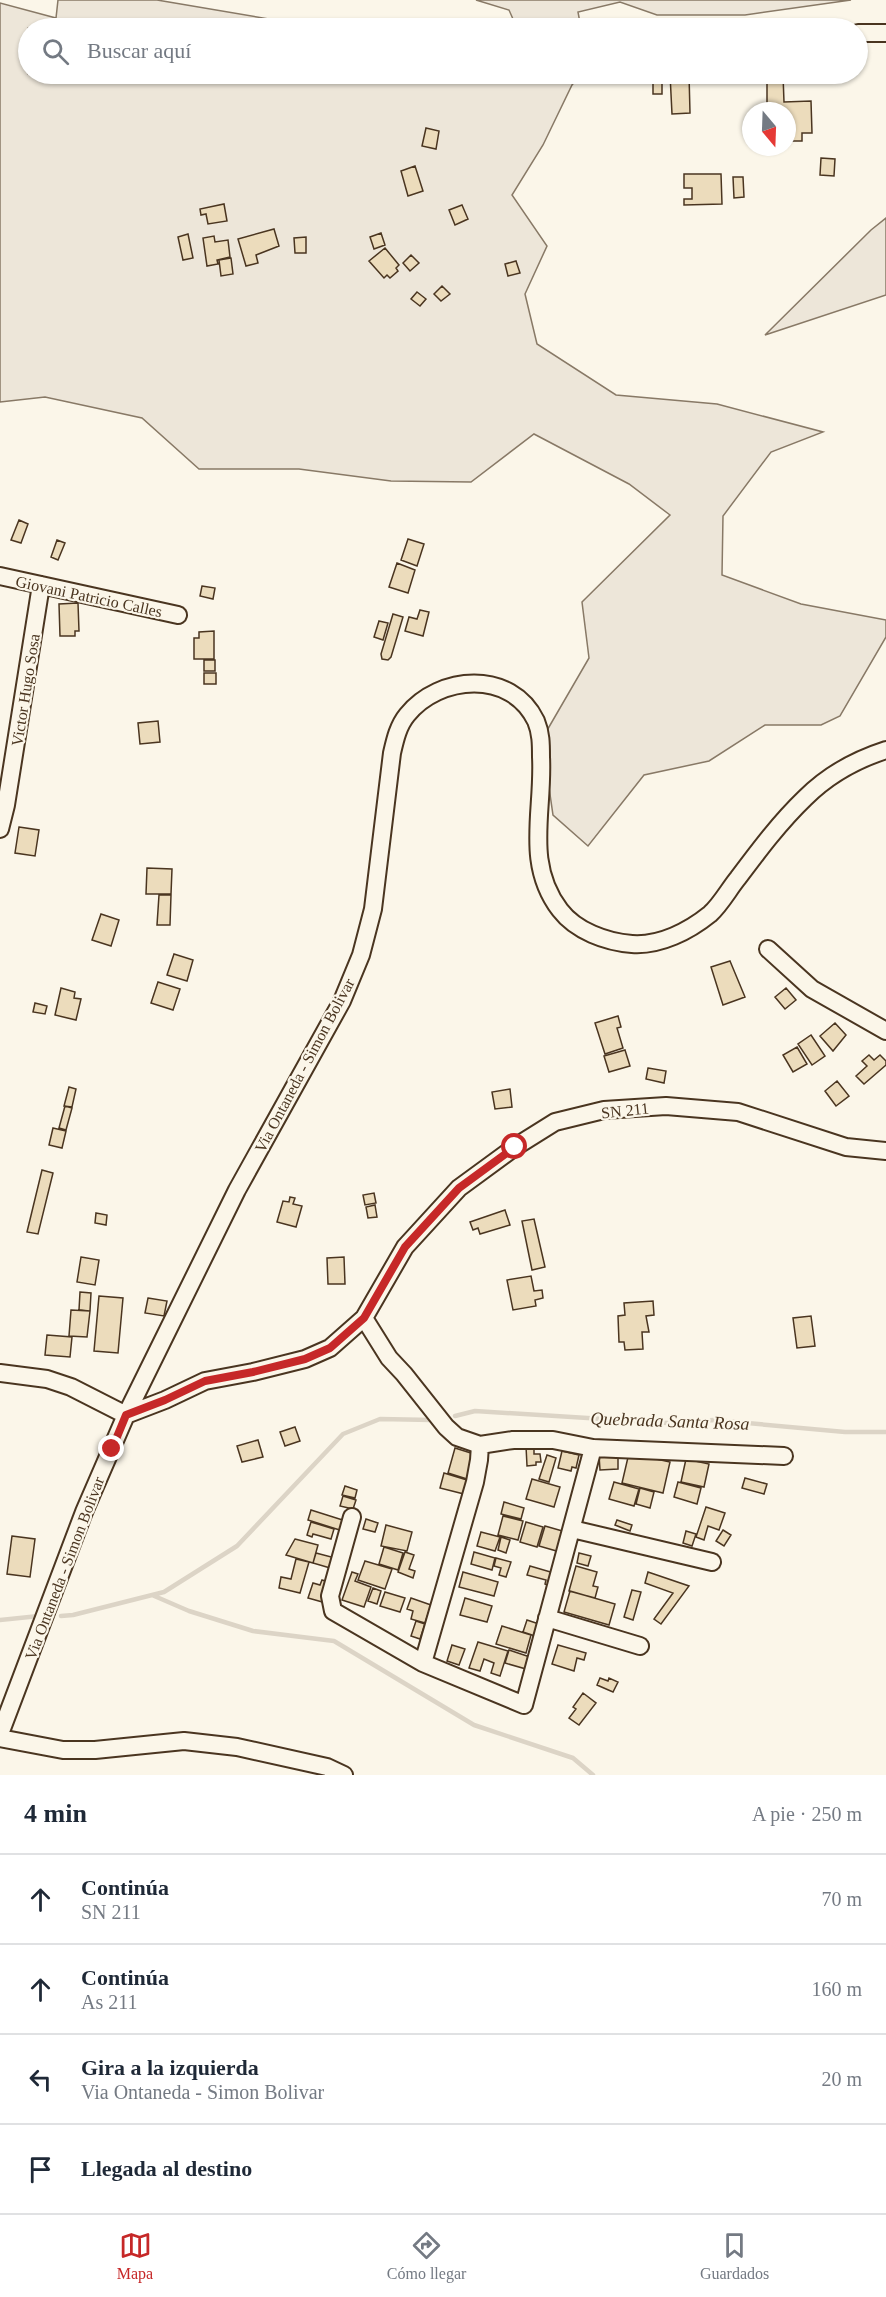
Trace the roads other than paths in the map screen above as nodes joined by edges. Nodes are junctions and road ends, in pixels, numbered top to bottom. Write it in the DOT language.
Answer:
graph roads {
  1 [pos="868,33"];
  2 [pos="886,33"];
  3 [pos="0,576"];
  4 [pos="41,585"];
  5 [pos="178,615"];
  6 [pos="886,750"];
  7 [pos="0,829"];
  8 [pos="768,950"];
  9 [pos="886,1031"];
  10 [pos="886,1151"];
  11 [pos="364,1318"];
  12 [pos="0,1373"];
  13 [pos="126,1415"];
  14 [pos="480,1445"];
  15 [pos="593,1448"];
  16 [pos="784,1456"];
  17 [pos="352,1517"];
  18 [pos="572,1529"];
  19 [pos="711,1562"];
  20 [pos="547,1618"];
  21 [pos="640,1646"];
  22 [pos="423,1663"];
  23 [pos="0,1736"];
  24 [pos="344,1775"];
  1 -- 2 [label="street"];
  3 -- 4 [label="street, Giovani Patricio Calles"];
  4 -- 5 [label="street, Giovani Patricio Calles"];
  4 -- 7 [label="street, Victor Hugo Sosa"];
  6 -- 13 [label="street, Via Ontaneda - Simon Bolivar"];
  8 -- 9 [label="street"];
  10 -- 11 [label="street, SN 211"];
  11 -- 13 [label="street, SN 211"];
  11 -- 14 [label="street"];
  12 -- 13 [label="street"];
  13 -- 23 [label="street, Via Ontaneda - Simon Bolivar"];
  14 -- 15 [label="street"];
  14 -- 22 [label="street"];
  15 -- 16 [label="street"];
  15 -- 18 [label="street"];
  17 -- 22 [label="street"];
  18 -- 19 [label="street"];
  18 -- 20 [label="street"];
  20 -- 21 [label="street"];
  20 -- 22 [label="street"];
  23 -- 24 [label="street"];
}
